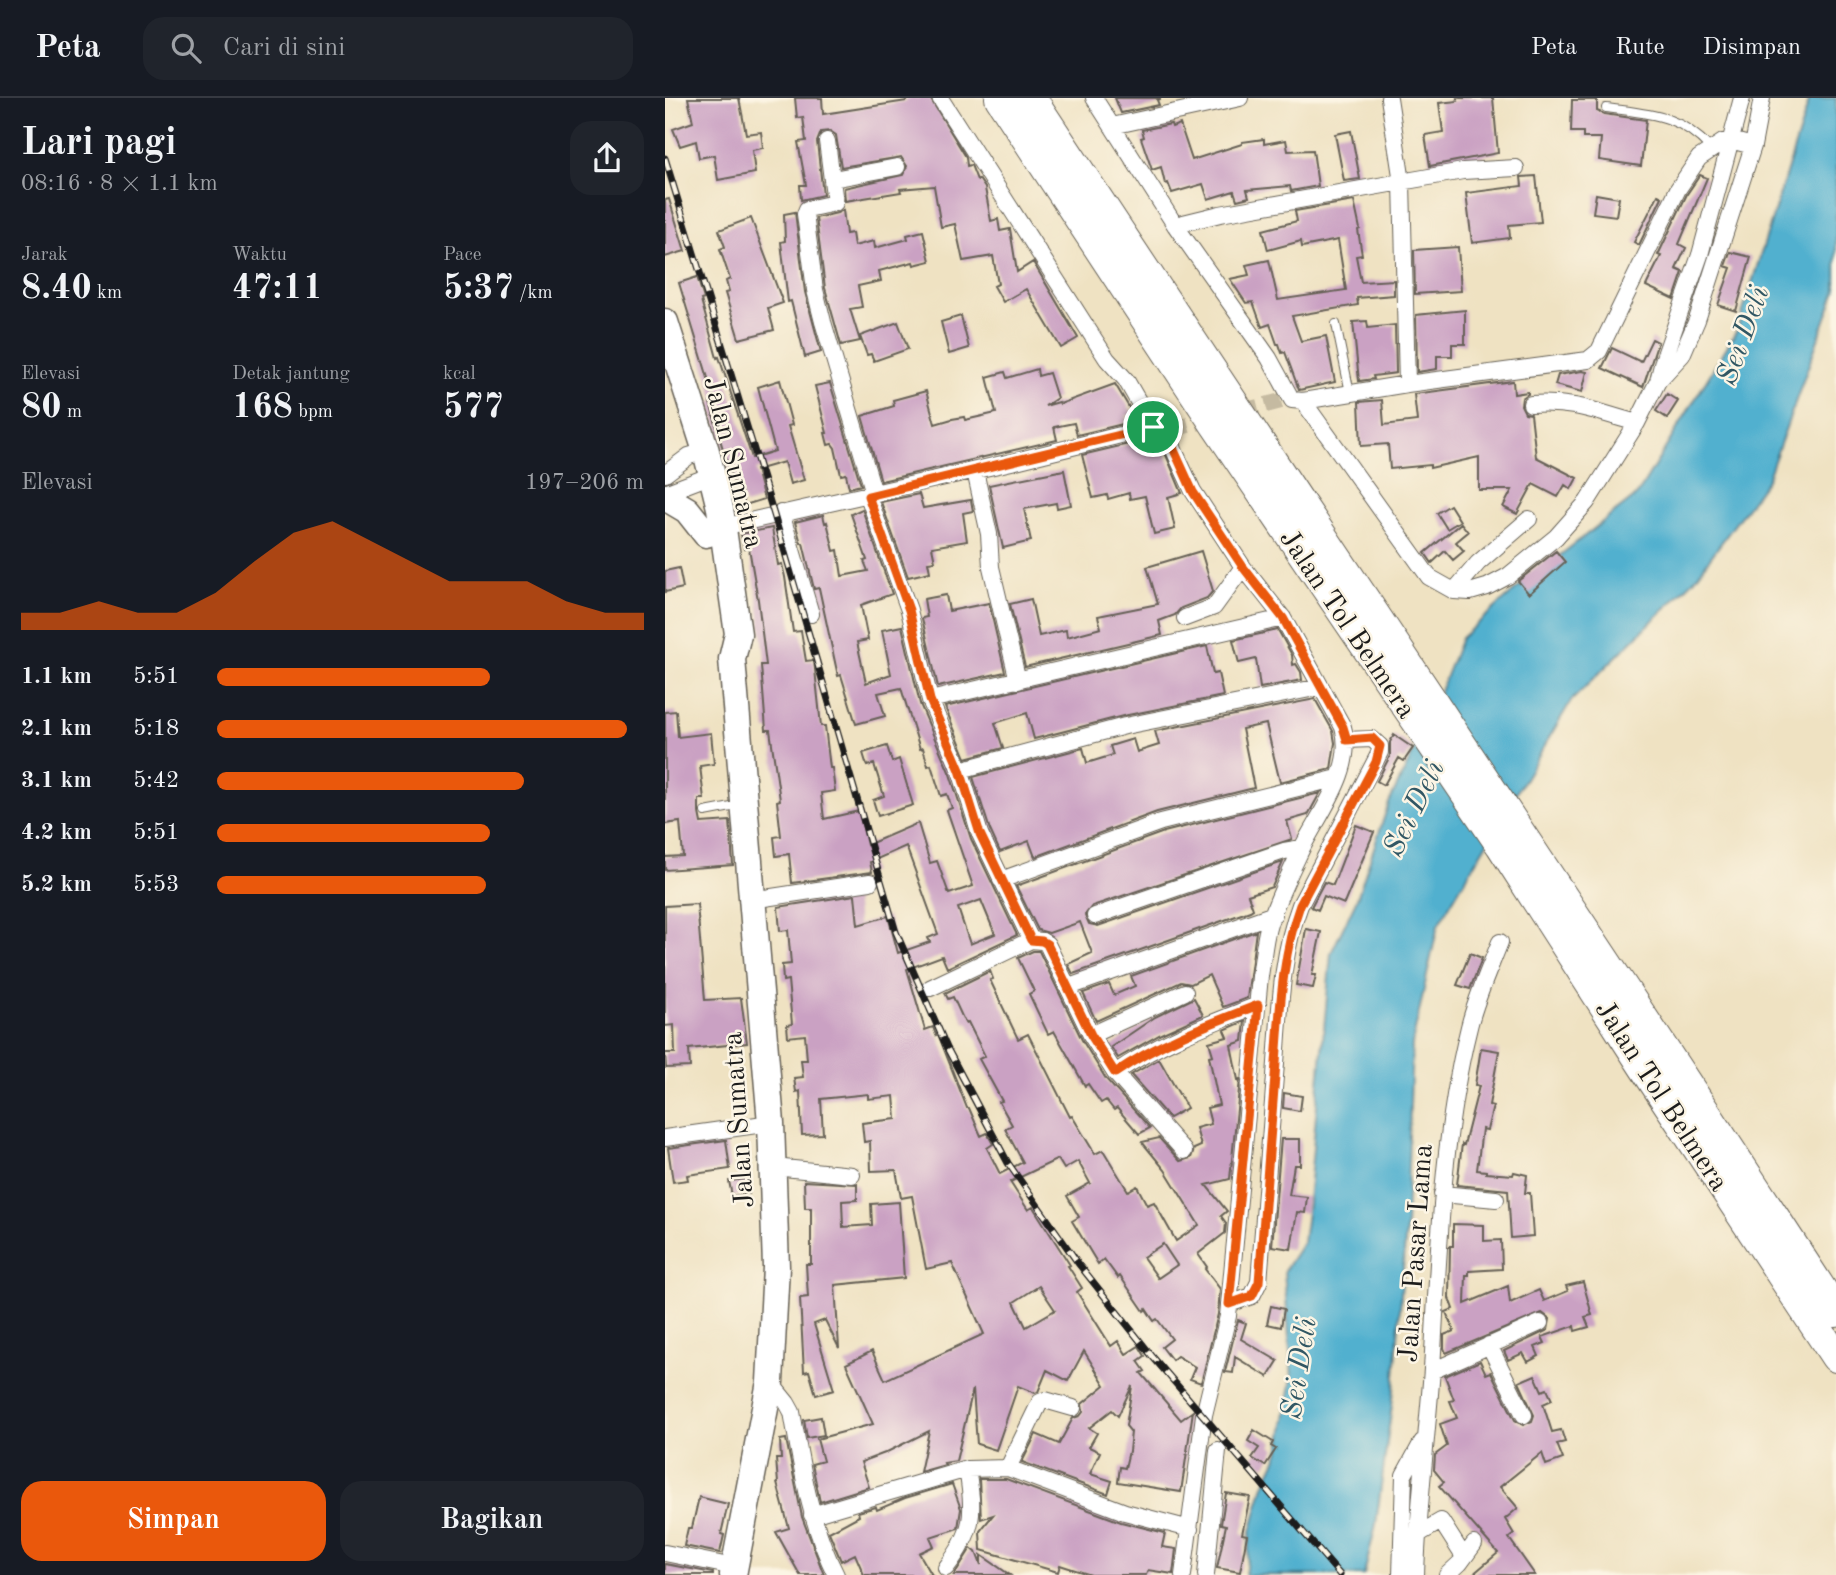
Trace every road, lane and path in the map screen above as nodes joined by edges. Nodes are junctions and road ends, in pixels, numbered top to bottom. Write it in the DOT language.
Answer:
graph roads {
  1 [pos="940,98"];
  2 [pos="1000,98"];
  3 [pos="1031,98"];
  4 [pos="1094,98"];
  5 [pos="1240,98"];
  6 [pos="1389,98"];
  7 [pos="1742,98"];
  8 [pos="1762,98"];
  9 [pos="1606,108"];
  10 [pos="1112,126"];
  11 [pos="1730,140"];
  12 [pos="827,141"];
  13 [pos="1753,146"];
  14 [pos="1710,148"];
  15 [pos="897,167"];
  16 [pos="1516,168"];
  17 [pos="833,179"];
  18 [pos="1402,182"];
  19 [pos="1175,225"];
  20 [pos="1709,256"];
  21 [pos="665,322"];
  22 [pos="1336,324"];
  23 [pos="665,375"];
  24 [pos="1406,384"];
  25 [pos="1350,393"];
  26 [pos="1292,401"];
  27 [pos="1531,404"];
  28 [pos="1637,423"];
  29 [pos="1165,429"];
  30 [pos="701,465"];
  31 [pos="975,471"];
  32 [pos="665,474"];
  33 [pos="871,494"];
  34 [pos="665,495"];
  35 [pos="781,513"];
  36 [pos="1529,519"];
  37 [pos="715,531"];
  38 [pos="1243,567"];
  39 [pos="1454,591"];
  40 [pos="811,614"];
  41 [pos="1185,618"];
  42 [pos="1283,618"];
  43 [pos="1018,681"];
  44 [pos="1319,687"];
  45 [pos="930,700"];
  46 [pos="1347,740"];
  47 [pos="960,770"];
  48 [pos="1338,778"];
  49 [pos="745,804"];
  50 [pos="705,812"];
  51 [pos="1511,839"];
  52 [pos="1302,848"];
  53 [pos="1000,880"];
  54 [pos="870,882"];
  55 [pos="752,900"];
  56 [pos="1274,914"];
  57 [pos="1095,916"];
  58 [pos="1031,940"];
  59 [pos="1500,942"];
  60 [pos="1069,987"];
  61 [pos="930,988"];
  62 [pos="1185,992"];
  63 [pos="1258,1005"];
  64 [pos="1091,1035"];
  65 [pos="1115,1073"];
  66 [pos="771,1123"];
  67 [pos="665,1138"];
  68 [pos="1184,1151"];
  69 [pos="774,1167"];
  70 [pos="852,1175"];
  71 [pos="1442,1194"];
  72 [pos="1496,1199"];
  73 [pos="1229,1304"];
  74 [pos="1836,1312"];
  75 [pos="1539,1322"];
  76 [pos="1489,1345"];
  77 [pos="1836,1357"];
  78 [pos="1432,1371"];
  79 [pos="770,1382"];
  80 [pos="1073,1408"];
  81 [pos="1524,1415"];
  82 [pos="1426,1434"];
  83 [pos="1218,1450"];
  84 [pos="1008,1468"];
  85 [pos="967,1469"];
  86 [pos="812,1515"];
  87 [pos="1211,1524"];
  88 [pos="1190,1525"];
  89 [pos="1417,1535"];
  90 [pos="665,1553"];
  91 [pos="946,1568"];
  92 [pos="733,1571"];
  93 [pos="836,1575"];
  94 [pos="1183,1575"];
  95 [pos="1206,1575"];
  96 [pos="1401,1575"];
  97 [pos="1416,1575"];
  98 [pos="1447,1575"];
  1 -- 29 [label="street"];
  2 -- 51 [label="highway, Jalan Tol Belmera"];
  3 -- 51 [label="highway, Jalan Tol Belmera"];
  4 -- 10 [label="street"];
  5 -- 10 [label="street"];
  6 -- 18 [label="street"];
  7 -- 11 [label="street"];
  8 -- 13 [label="street"];
  9 -- 14 [label="lane"];
  10 -- 19 [label="street"];
  11 -- 13 [label="street"];
  11 -- 14 [label="street"];
  11 -- 20 [label="street"];
  12 -- 17 [label="street"];
  13 -- 20 [label="street"];
  14 -- 24 [label="street"];
  15 -- 17 [label="street"];
  16 -- 18 [label="street"];
  17 -- 33 [label="street"];
  18 -- 19 [label="street"];
  18 -- 24 [label="street"];
  19 -- 26 [label="street"];
  20 -- 28 [label="street"];
  21 -- 30 [label="highway, Jalan Sumatra"];
  22 -- 25 [label="lane"];
  23 -- 30 [label="highway, Jalan Sumatra"];
  24 -- 25 [label="street"];
  25 -- 26 [label="street"];
  26 -- 39 [label="street"];
  27 -- 28 [label="street"];
  28 -- 39 [label="street"];
  29 -- 31 [label="street"];
  29 -- 38 [label="street"];
  30 -- 32 [label="street"];
  30 -- 34 [label="street"];
  30 -- 37 [label="highway, Jalan Sumatra"];
  31 -- 33 [label="street"];
  31 -- 43 [label="street"];
  33 -- 35 [label="street"];
  33 -- 45 [label="street"];
  34 -- 37 [label="highway"];
  35 -- 37 [label="street"];
  35 -- 40 [label="street"];
  36 -- 39 [label="street"];
  37 -- 49 [label="highway, Jalan Sumatra"];
  38 -- 41 [label="street"];
  38 -- 42 [label="street"];
  42 -- 43 [label="street"];
  42 -- 44 [label="street"];
  43 -- 45 [label="street"];
  44 -- 46 [label="street"];
  44 -- 47 [label="street"];
  45 -- 47 [label="street"];
  46 -- 48 [label="street"];
  46 -- 73 [label="street"];
  47 -- 53 [label="street"];
  48 -- 52 [label="street"];
  48 -- 53 [label="street"];
  49 -- 50 [label="lane"];
  49 -- 55 [label="highway, Jalan Sumatra"];
  51 -- 74 [label="highway, Jalan Tol Belmera"];
  51 -- 77 [label="highway, Jalan Tol Belmera"];
  52 -- 56 [label="street"];
  52 -- 57 [label="street"];
  53 -- 58 [label="street"];
  54 -- 55 [label="street"];
  55 -- 66 [label="highway, Jalan Sumatra"];
  56 -- 60 [label="street"];
  56 -- 63 [label="street"];
  58 -- 60 [label="street"];
  58 -- 61 [label="street"];
  59 -- 71 [label="street, Jalan Pasar Lama"];
  60 -- 64 [label="street"];
  62 -- 64 [label="street"];
  63 -- 65 [label="street"];
  63 -- 73 [label="street"];
  64 -- 65 [label="street"];
  65 -- 68 [label="street"];
  66 -- 67 [label="street"];
  66 -- 69 [label="highway, Jalan Sumatra"];
  69 -- 70 [label="street"];
  69 -- 79 [label="highway, Jalan Sumatra"];
  71 -- 72 [label="street"];
  71 -- 78 [label="street, Jalan Pasar Lama"];
  73 -- 88 [label="street"];
  75 -- 76 [label="street"];
  76 -- 78 [label="street"];
  76 -- 81 [label="street"];
  78 -- 82 [label="street, Jalan Pasar Lama"];
  79 -- 86 [label="street"];
  79 -- 92 [label="highway, Jalan Sumatra"];
  80 -- 84 [label="street"];
  82 -- 89 [label="street, Jalan Pasar Lama"];
  82 -- 96 [label="street"];
  83 -- 87 [label="street"];
  84 -- 85 [label="street"];
  84 -- 88 [label="street"];
  85 -- 86 [label="street"];
  85 -- 91 [label="street"];
  86 -- 93 [label="street"];
  87 -- 88 [label="street"];
  87 -- 95 [label="street"];
  88 -- 94 [label="street"];
  89 -- 97 [label="street, Jalan Pasar Lama"];
  89 -- 98 [label="street"];
  90 -- 92 [label="street"];
}
